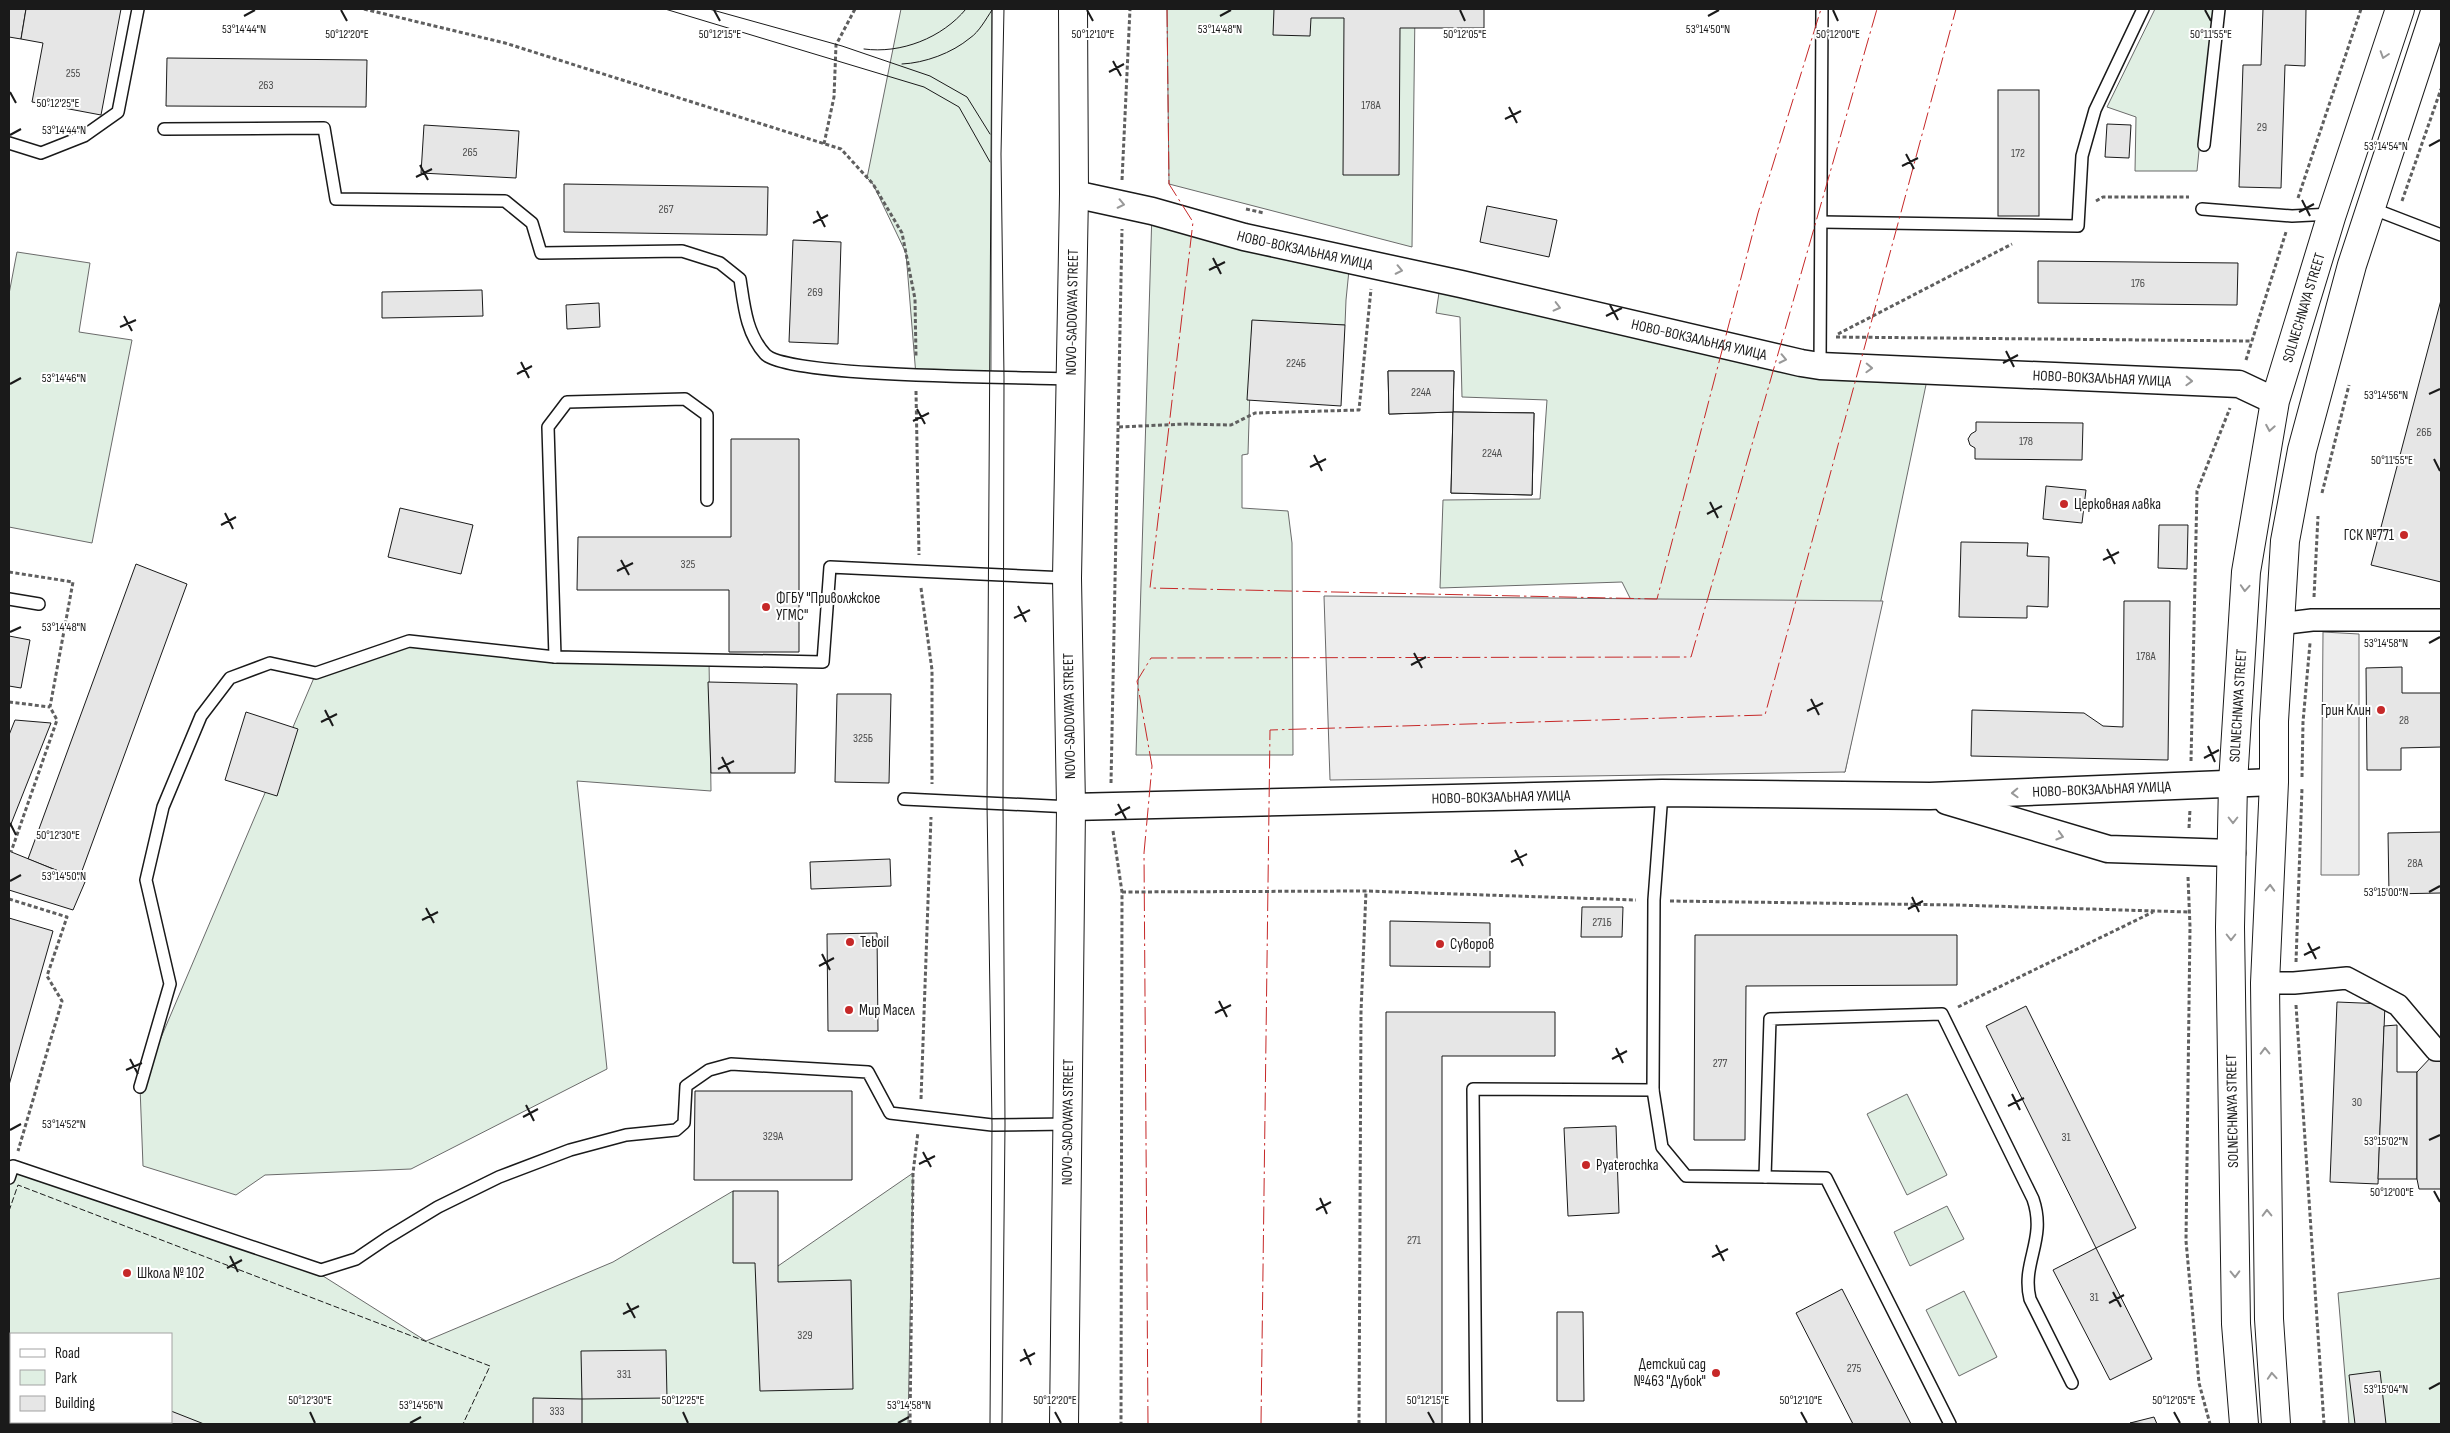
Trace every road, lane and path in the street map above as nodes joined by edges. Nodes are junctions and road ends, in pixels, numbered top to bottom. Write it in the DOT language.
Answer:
graph roads {
  1 [pos="138,9"];
  2 [pos="364,9"];
  3 [pos="856,9"];
  4 [pos="1073,9"];
  5 [pos="1130,9"];
  6 [pos="1822,9"];
  7 [pos="2143,9"];
  8 [pos="2219,9"];
  9 [pos="2400,9"];
  10 [pos="2436,9"];
  11 [pos="2441,88"];
  12 [pos="164,129"];
  13 [pos="9,144"];
  14 [pos="824,144"];
  15 [pos="2204,145"];
  16 [pos="1074,194"];
  17 [pos="2193,197"];
  18 [pos="1122,204"];
  19 [pos="2371,208"];
  20 [pos="2202,209"];
  21 [pos="2079,210"];
  22 [pos="2332,214"];
  23 [pos="2397,218"];
  24 [pos="1821,222"];
  25 [pos="2441,235"];
  26 [pos="2014,243"];
  27 [pos="1373,265"];
  28 [pos="2251,341"];
  29 [pos="1820,366"];
  30 [pos="916,376"];
  31 [pos="2350,378"];
  32 [pos="1071,379"];
  33 [pos="2275,401"];
  34 [pos="1119,426"];
  35 [pos="707,500"];
  36 [pos="2320,501"];
  37 [pos="2318,511"];
  38 [pos="919,570"];
  39 [pos="9,572"];
  40 [pos="1067,578"];
  41 [pos="9,599"];
  42 [pos="40,604"];
  43 [pos="2312,620"];
  44 [pos="2441,620"];
  45 [pos="2279,624"];
  46 [pos="555,657"];
  47 [pos="9,702"];
  48 [pos="50,707"];
  49 [pos="2274,782"];
  50 [pos="2233,784"];
  51 [pos="1662,794"];
  52 [pos="1930,796"];
  53 [pos="904,799"];
  54 [pos="932,800"];
  55 [pos="1109,806"];
  56 [pos="1071,807"];
  57 [pos="11,852"];
  58 [pos="2232,853"];
  59 [pos="1366,891"];
  60 [pos="9,899"];
  61 [pos="2155,911"];
  62 [pos="2265,983"];
  63 [pos="2294,983"];
  64 [pos="1942,1014"];
  65 [pos="2441,1050"];
  66 [pos="140,1087"];
  67 [pos="1653,1090"];
  68 [pos="920,1117"];
  69 [pos="1068,1124"];
  70 [pos="13,1166"];
  71 [pos="1765,1177"];
  72 [pos="9,1178"];
  73 [pos="2072,1383"];
  74 [pos="910,1424"];
  75 [pos="1064,1424"];
  76 [pos="1121,1424"];
  77 [pos="1359,1424"];
  78 [pos="1476,1424"];
  79 [pos="1950,1424"];
  80 [pos="2244,1424"];
  81 [pos="2276,1424"];
  82 [pos="2324,1424"];
  1 -- 13 [label="lane"];
  2 -- 14 [label="path"];
  3 -- 14 [label="path"];
  4 -- 16 [label="main road, NOVO-SADOVAYA STREET"];
  5 -- 18 [label="path"];
  6 -- 24 [label="lane"];
  7 -- 21 [label="lane"];
  8 -- 15 [label="lane"];
  9 -- 22 [label="main road, SOLNECHNAYA STREET, one-way"];
  10 -- 19 [label="main road"];
  11 -- 23 [label="path"];
  12 -- 30 [label="lane"];
  14 -- 30 [label="path"];
  16 -- 18 [label="street, НОВО-ВОКЗАЛЬНАЯ УЛИЦА, one-way"];
  16 -- 32 [label="main road, NOVO-SADOVAYA STREET"];
  17 -- 21 [label="path"];
  18 -- 27 [label="street, НОВО-ВОКЗАЛЬНАЯ УЛИЦА"];
  18 -- 34 [label="path"];
  19 -- 23 [label="lane"];
  19 -- 45 [label="main road"];
  20 -- 22 [label="lane"];
  21 -- 24 [label="lane"];
  22 -- 33 [label="main road, SOLNECHNAYA STREET"];
  23 -- 25 [label="lane"];
  24 -- 29 [label="lane"];
  26 -- 28 [label="path"];
  27 -- 29 [label="street, НОВО-ВОКЗАЛЬНАЯ УЛИЦА, one-way"];
  27 -- 34 [label="path"];
  29 -- 33 [label="street, НОВО-ВОКЗАЛЬНАЯ УЛИЦА, one-way"];
  30 -- 32 [label="lane"];
  30 -- 38 [label="path"];
  31 -- 36 [label="path"];
  32 -- 40 [label="main road, NOVO-SADOVAYA STREET"];
  33 -- 50 [label="main road, SOLNECHNAYA STREET, one-way"];
  34 -- 55 [label="path"];
  35 -- 46 [label="lane"];
  37 -- 43 [label="path"];
  38 -- 40 [label="lane"];
  38 -- 46 [label="lane"];
  38 -- 54 [label="path"];
  39 -- 48 [label="path"];
  40 -- 56 [label="main road, NOVO-SADOVAYA STREET"];
  41 -- 42 [label="lane"];
  43 -- 44 [label="street"];
  43 -- 45 [label="street"];
  43 -- 63 [label="path"];
  45 -- 49 [label="main road"];
  46 -- 66 [label="lane"];
  47 -- 48 [label="path"];
  48 -- 57 [label="path"];
  49 -- 50 [label="street, НОВО-ВОКЗАЛЬНАЯ УЛИЦА"];
  62 -- 49 [label="main road, one-way"];
  50 -- 52 [label="street, НОВО-ВОКЗАЛЬНАЯ УЛИЦА, one-way"];
  50 -- 58 [label="main road, SOLNECHNAYA STREET, one-way"];
  51 -- 52 [label="street, НОВО-ВОКЗАЛЬНАЯ УЛИЦА"];
  51 -- 55 [label="street, НОВО-ВОКЗАЛЬНАЯ УЛИЦА"];
  51 -- 67 [label="lane"];
  52 -- 58 [label="street, НОВО-ВОКЗАЛЬНАЯ УЛИЦА, one-way"];
  53 -- 54 [label="lane"];
  54 -- 56 [label="lane"];
  54 -- 68 [label="path"];
  55 -- 56 [label="street, НОВО-ВОКЗАЛЬНАЯ УЛИЦА"];
  55 -- 76 [label="path"];
  56 -- 69 [label="main road, NOVO-SADOVAYA STREET"];
  58 -- 80 [label="main road, SOLNECHNAYA STREET, one-way"];
  59 -- 77 [label="path"];
  60 -- 70 [label="path"];
  61 -- 64 [label="path"];
  62 -- 63 [label="street"];
  81 -- 62 [label="main road, one-way"];
  63 -- 65 [label="street"];
  63 -- 82 [label="path"];
  64 -- 71 [label="lane"];
  64 -- 73 [label="lane"];
  67 -- 71 [label="lane"];
  67 -- 78 [label="lane"];
  68 -- 69 [label="lane"];
  68 -- 70 [label="lane"];
  68 -- 74 [label="path"];
  69 -- 75 [label="main road, NOVO-SADOVAYA STREET"];
  70 -- 72 [label="lane"];
  71 -- 79 [label="lane"];
}
